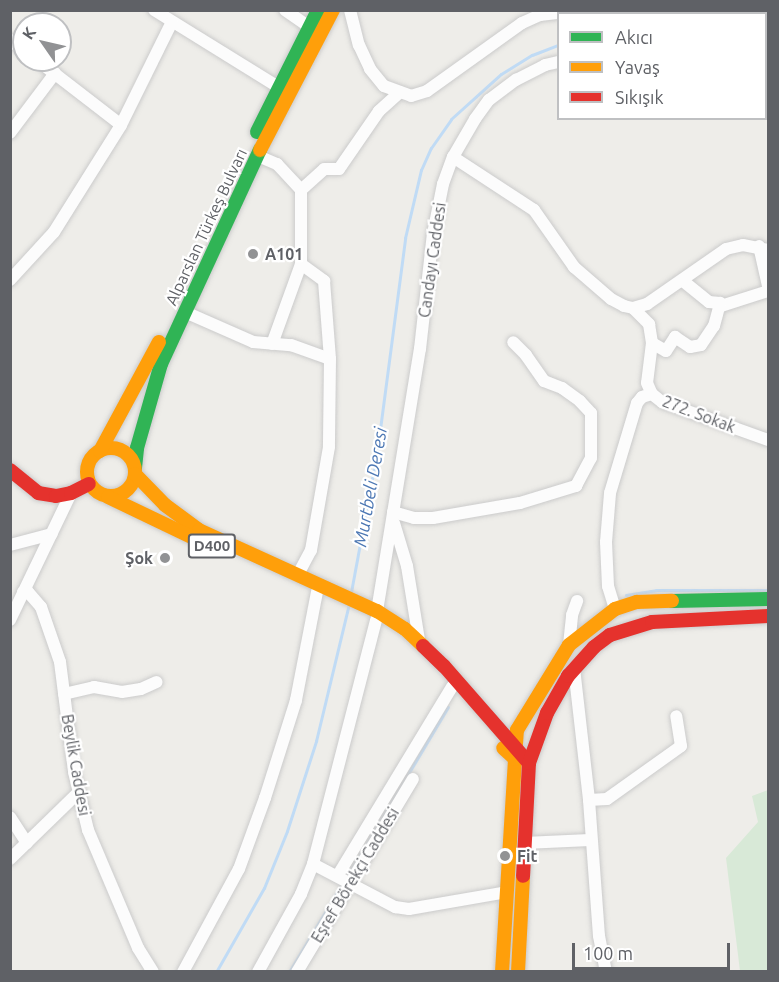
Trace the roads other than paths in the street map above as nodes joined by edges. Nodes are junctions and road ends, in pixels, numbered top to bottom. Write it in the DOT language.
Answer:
graph roads {
  1 [pos="154,10"];
  2 [pos="285,10"];
  3 [pos="318,10"];
  4 [pos="333,10"];
  5 [pos="350,10"];
  6 [pos="582,10"];
  7 [pos="541,13"];
  8 [pos="172,22"];
  9 [pos="309,27"];
  10 [pos="557,62"];
  11 [pos="52,72"];
  12 [pos="55,74"];
  13 [pos="278,87"];
  14 [pos="400,92"];
  15 [pos="121,125"];
  16 [pos="10,133"];
  17 [pos="258,156"];
  18 [pos="453,157"];
  19 [pos="301,190"];
  20 [pos="764,248"];
  21 [pos="302,264"];
  22 [pos="10,280"];
  23 [pos="683,281"];
  24 [pos="768,288"];
  25 [pos="721,306"];
  26 [pos="633,308"];
  27 [pos="185,312"];
  28 [pos="513,342"];
  29 [pos="652,342"];
  30 [pos="272,344"];
  31 [pos="330,358"];
  32 [pos="652,394"];
  33 [pos="768,440"];
  34 [pos="100,451"];
  35 [pos="10,470"];
  36 [pos="135,471"];
  37 [pos="89,484"];
  38 [pos="71,493"];
  39 [pos="108,497"];
  40 [pos="393,512"];
  41 [pos="52,534"];
  42 [pos="10,545"];
  43 [pos="298,574"];
  44 [pos="318,588"];
  45 [pos="23,592"];
  46 [pos="768,599"];
  47 [pos="577,601"];
  48 [pos="615,609"];
  49 [pos="372,613"];
  50 [pos="768,616"];
  51 [pos="10,620"];
  52 [pos="418,640"];
  53 [pos="569,645"];
  54 [pos="573,668"];
  55 [pos="157,682"];
  56 [pos="452,687"];
  57 [pos="64,694"];
  58 [pos="676,716"];
  59 [pos="533,746"];
  60 [pos="515,754"];
  61 [pos="529,763"];
  62 [pos="413,778"];
  63 [pos="79,792"];
  64 [pos="589,800"];
  65 [pos="10,817"];
  66 [pos="590,840"];
  67 [pos="27,843"];
  68 [pos="524,843"];
  69 [pos="10,858"];
  70 [pos="313,864"];
  71 [pos="345,879"];
  72 [pos="507,892"];
  73 [pos="153,972"];
  74 [pos="183,972"];
  75 [pos="258,972"];
  76 [pos="297,972"];
  77 [pos="502,972"];
  78 [pos="518,972"];
  79 [pos="606,972"];
  1 -- 8 [label="street"];
  2 -- 9 [label="street"];
  3 -- 9 [label="main road, Alparslan Türkeş Bulvarı"];
  4 -- 17 [label="main road, Alparslan Türkeş Bulvarı"];
  5 -- 14 [label="street"];
  6 -- 7 [label="street"];
  7 -- 14 [label="street"];
  8 -- 13 [label="street"];
  8 -- 15 [label="street"];
  9 -- 13 [label="main road, Alparslan Türkeş Bulvarı"];
  10 -- 18 [label="street, Candayı Caddesi"];
  11 -- 12 [label="street"];
  12 -- 15 [label="street"];
  12 -- 16 [label="street"];
  13 -- 34 [label="main road, Alparslan Türkeş Bulvarı"];
  14 -- 19 [label="street"];
  15 -- 22 [label="street"];
  17 -- 19 [label="street"];
  17 -- 27 [label="main road, Alparslan Türkeş Bulvarı"];
  18 -- 26 [label="street"];
  18 -- 40 [label="street, Candayı Caddesi"];
  19 -- 21 [label="street"];
  20 -- 23 [label="street"];
  20 -- 24 [label="street"];
  21 -- 30 [label="street"];
  21 -- 31 [label="street"];
  23 -- 25 [label="street"];
  23 -- 26 [label="street"];
  24 -- 25 [label="street"];
  25 -- 29 [label="street"];
  26 -- 29 [label="street"];
  27 -- 30 [label="street"];
  27 -- 36 [label="main road, Alparslan Türkeş Bulvarı"];
  28 -- 40 [label="street"];
  29 -- 32 [label="street, 272. Sokak"];
  30 -- 31 [label="street"];
  31 -- 43 [label="street"];
  32 -- 33 [label="street, 272. Sokak"];
  32 -- 48 [label="street"];
  34 -- 36 [label="main road, D400"];
  34 -- 37 [label="main road"];
  35 -- 38 [label="main road"];
  36 -- 39 [label="main road"];
  36 -- 43 [label="main road, D400"];
  37 -- 38 [label="main road"];
  37 -- 39 [label="main road, D400"];
  38 -- 41 [label="street"];
  39 -- 44 [label="main road, D400"];
  40 -- 49 [label="street, Candayı Caddesi"];
  40 -- 52 [label="street"];
  41 -- 42 [label="street"];
  41 -- 45 [label="street"];
  43 -- 44 [label="main road, D400"];
  44 -- 49 [label="main road, D400"];
  44 -- 74 [label="street"];
  45 -- 51 [label="street"];
  45 -- 57 [label="street, Beylik Caddesi"];
  46 -- 48 [label="main road"];
  47 -- 53 [label="street"];
  48 -- 53 [label="main road"];
  49 -- 52 [label="main road, D400"];
  49 -- 56 [label="main road, D400"];
  49 -- 70 [label="street, Candayı Caddesi"];
  50 -- 54 [label="main road"];
  52 -- 60 [label="main road, D400"];
  53 -- 60 [label="main road"];
  54 -- 59 [label="main road"];
  54 -- 64 [label="street"];
  55 -- 57 [label="street"];
  56 -- 60 [label="main road, D400"];
  56 -- 71 [label="street, Eşref Börekçi Caddesi"];
  57 -- 63 [label="street, Beylik Caddesi"];
  58 -- 64 [label="street"];
  59 -- 60 [label="main road"];
  59 -- 61 [label="main road"];
  60 -- 61 [label="main road, D400"];
  60 -- 72 [label="main road"];
  61 -- 68 [label="main road"];
  62 -- 71 [label="street, Eşref Börekçi Caddesi"];
  63 -- 67 [label="street"];
  63 -- 73 [label="street, Beylik Caddesi"];
  64 -- 66 [label="street"];
  65 -- 67 [label="street"];
  66 -- 68 [label="street"];
  66 -- 79 [label="street"];
  67 -- 69 [label="street"];
  68 -- 78 [label="main road"];
  70 -- 71 [label="street"];
  70 -- 75 [label="street, Candayı Caddesi"];
  71 -- 72 [label="street"];
  71 -- 76 [label="street, Eşref Börekçi Caddesi"];
  72 -- 77 [label="main road"];
}
